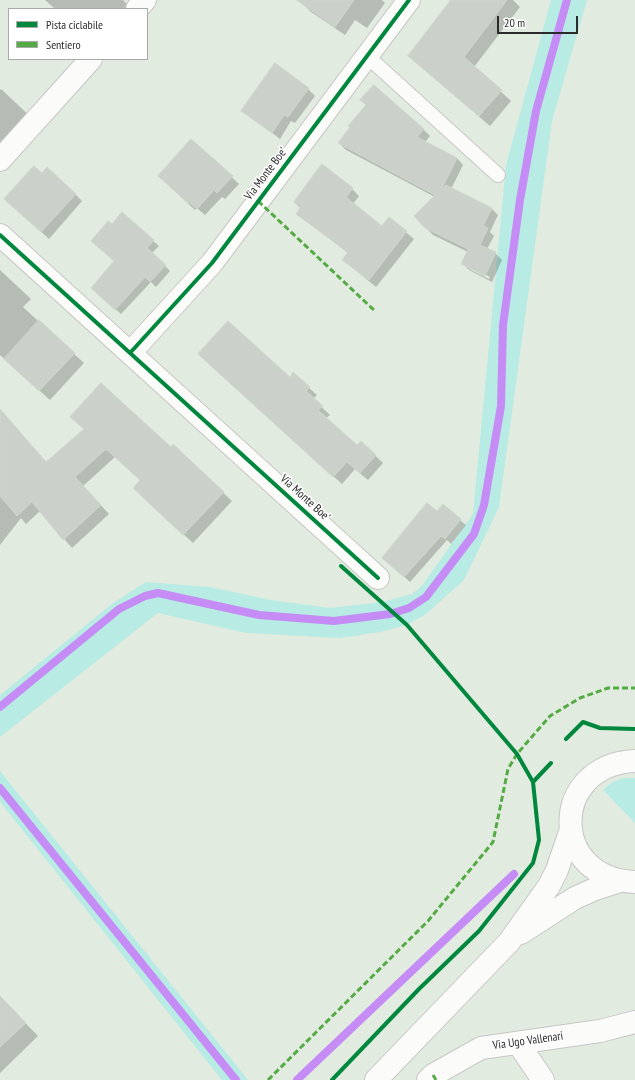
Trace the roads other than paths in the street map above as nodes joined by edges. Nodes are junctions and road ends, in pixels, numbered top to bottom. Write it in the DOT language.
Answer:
graph roads {
  1 [pos="145,0"];
  2 [pos="409,0"];
  3 [pos="138,8"];
  4 [pos="367,56"];
  5 [pos="90,60"];
  6 [pos="0,160"];
  7 [pos="498,175"];
  8 [pos="0,235"];
  9 [pos="130,353"];
  10 [pos="378,578"];
  11 [pos="635,762"];
  12 [pos="571,829"];
  13 [pos="627,881"];
  14 [pos="509,942"];
  15 [pos="635,1022"];
  16 [pos="518,1043"];
  17 [pos="376,1080"];
  18 [pos="428,1080"];
  19 [pos="543,1080"];
  1 -- 3 [label="street"];
  2 -- 4 [label="street, Via Monte Boe'"];
  4 -- 7 [label="lane"];
  4 -- 9 [label="street, Via Monte Boe'"];
  5 -- 6 [label="street"];
  8 -- 9 [label="street, Via Monte Boe'"];
  9 -- 10 [label="street, Via Monte Boe'"];
  11 -- 12 [label="street"];
  12 -- 13 [label="street"];
  12 -- 14 [label="street"];
  13 -- 14 [label="street"];
  14 -- 17 [label="street"];
  15 -- 16 [label="street, Via Ugo Vallenari"];
  16 -- 18 [label="street, Via Ugo Vallenari"];
  16 -- 19 [label="street"];
}
